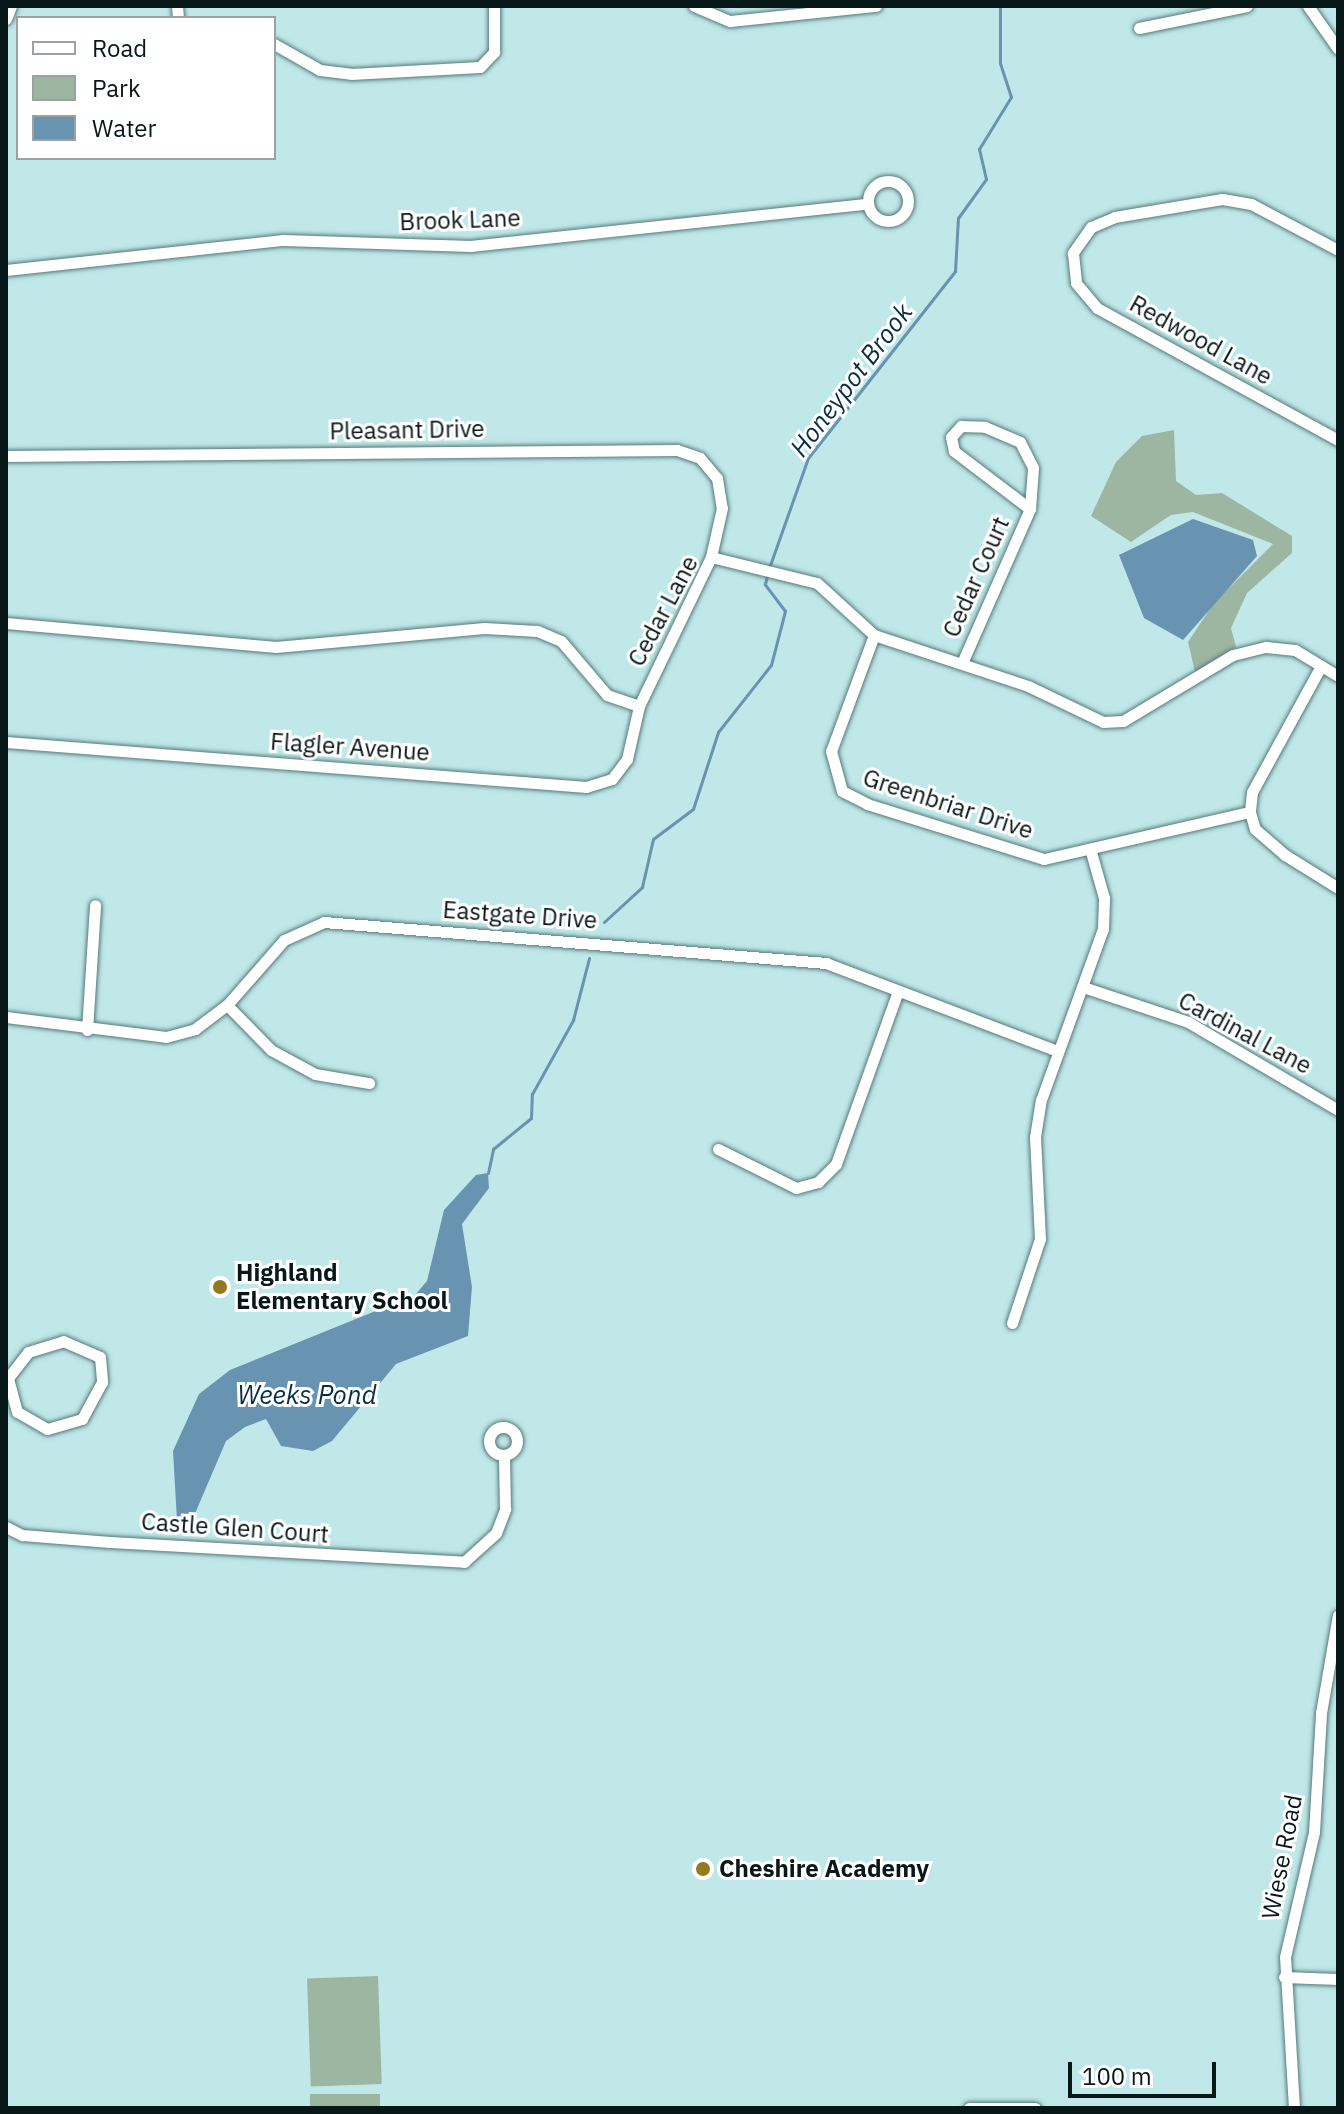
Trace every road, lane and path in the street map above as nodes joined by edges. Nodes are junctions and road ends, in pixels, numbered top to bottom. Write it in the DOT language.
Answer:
graph roads {
  1 [pos="11,6"];
  2 [pos="494,6"];
  3 [pos="694,6"];
  4 [pos="876,6"];
  5 [pos="1247,6"];
  6 [pos="1308,6"];
  7 [pos="6,19"];
  8 [pos="1139,28"];
  9 [pos="276,45"];
  10 [pos="1338,49"];
  11 [pos="867,204"];
  12 [pos="1338,250"];
  13 [pos="6,270"];
  14 [pos="1338,440"];
  15 [pos="6,456"];
  16 [pos="1030,509"];
  17 [pos="711,557"];
  18 [pos="6,623"];
  19 [pos="874,635"];
  20 [pos="962,663"];
  21 [pos="1321,666"];
  22 [pos="1338,676"];
  23 [pos="639,706"];
  24 [pos="6,742"];
  25 [pos="1250,812"];
  26 [pos="1091,852"];
  27 [pos="1338,888"];
  28 [pos="95,905"];
  29 [pos="1083,987"];
  30 [pos="898,991"];
  31 [pos="227,1005"];
  32 [pos="6,1017"];
  33 [pos="87,1030"];
  34 [pos="1058,1051"];
  35 [pos="369,1083"];
  36 [pos="1338,1110"];
  37 [pos="718,1149"];
  38 [pos="1012,1323"];
  39 [pos="7,1378"];
  40 [pos="504,1456"];
  41 [pos="6,1527"];
  42 [pos="1338,1615"];
  43 [pos="1284,1977"];
  44 [pos="1338,1979"];
  45 [pos="969,2108"];
  46 [pos="1035,2108"];
  47 [pos="1294,2108"];
  1 -- 7 [label="street"];
  2 -- 9 [label="street"];
  3 -- 4 [label="street"];
  5 -- 8 [label="street"];
  6 -- 10 [label="street"];
  11 -- 13 [label="street, Brook Lane"];
  12 -- 14 [label="street, Redwood Lane"];
  15 -- 17 [label="street, Pleasant Drive"];
  16 -- 16 [label="street, Cedar Court"];
  16 -- 20 [label="street, Cedar Court"];
  17 -- 19 [label="street, Cedar Lane"];
  17 -- 23 [label="street, Cedar Lane"];
  18 -- 23 [label="street, Cedar Lane"];
  19 -- 20 [label="street, Cedar Lane"];
  19 -- 26 [label="street, Greenbriar Drive"];
  20 -- 21 [label="street, Cedar Lane"];
  21 -- 22 [label="street, Cedar Lane"];
  21 -- 25 [label="street"];
  23 -- 24 [label="street, Flagler Avenue"];
  25 -- 26 [label="street, Greenbriar Drive"];
  25 -- 27 [label="street"];
  26 -- 29 [label="street"];
  28 -- 33 [label="street"];
  29 -- 34 [label="street"];
  29 -- 36 [label="street, Cardinal Lane"];
  30 -- 31 [label="street, Eastgate Drive"];
  30 -- 34 [label="street, Eastgate Drive"];
  30 -- 37 [label="street"];
  31 -- 33 [label="street, Eastgate Drive"];
  31 -- 35 [label="street"];
  32 -- 33 [label="street, Eastgate Drive"];
  34 -- 38 [label="street"];
  39 -- 39 [label="street"];
  40 -- 41 [label="street, Castle Glen Court"];
  42 -- 43 [label="street, Wiese Road"];
  43 -- 44 [label="street"];
  43 -- 47 [label="street, Wiese Road"];
  45 -- 46 [label="street"];
}
